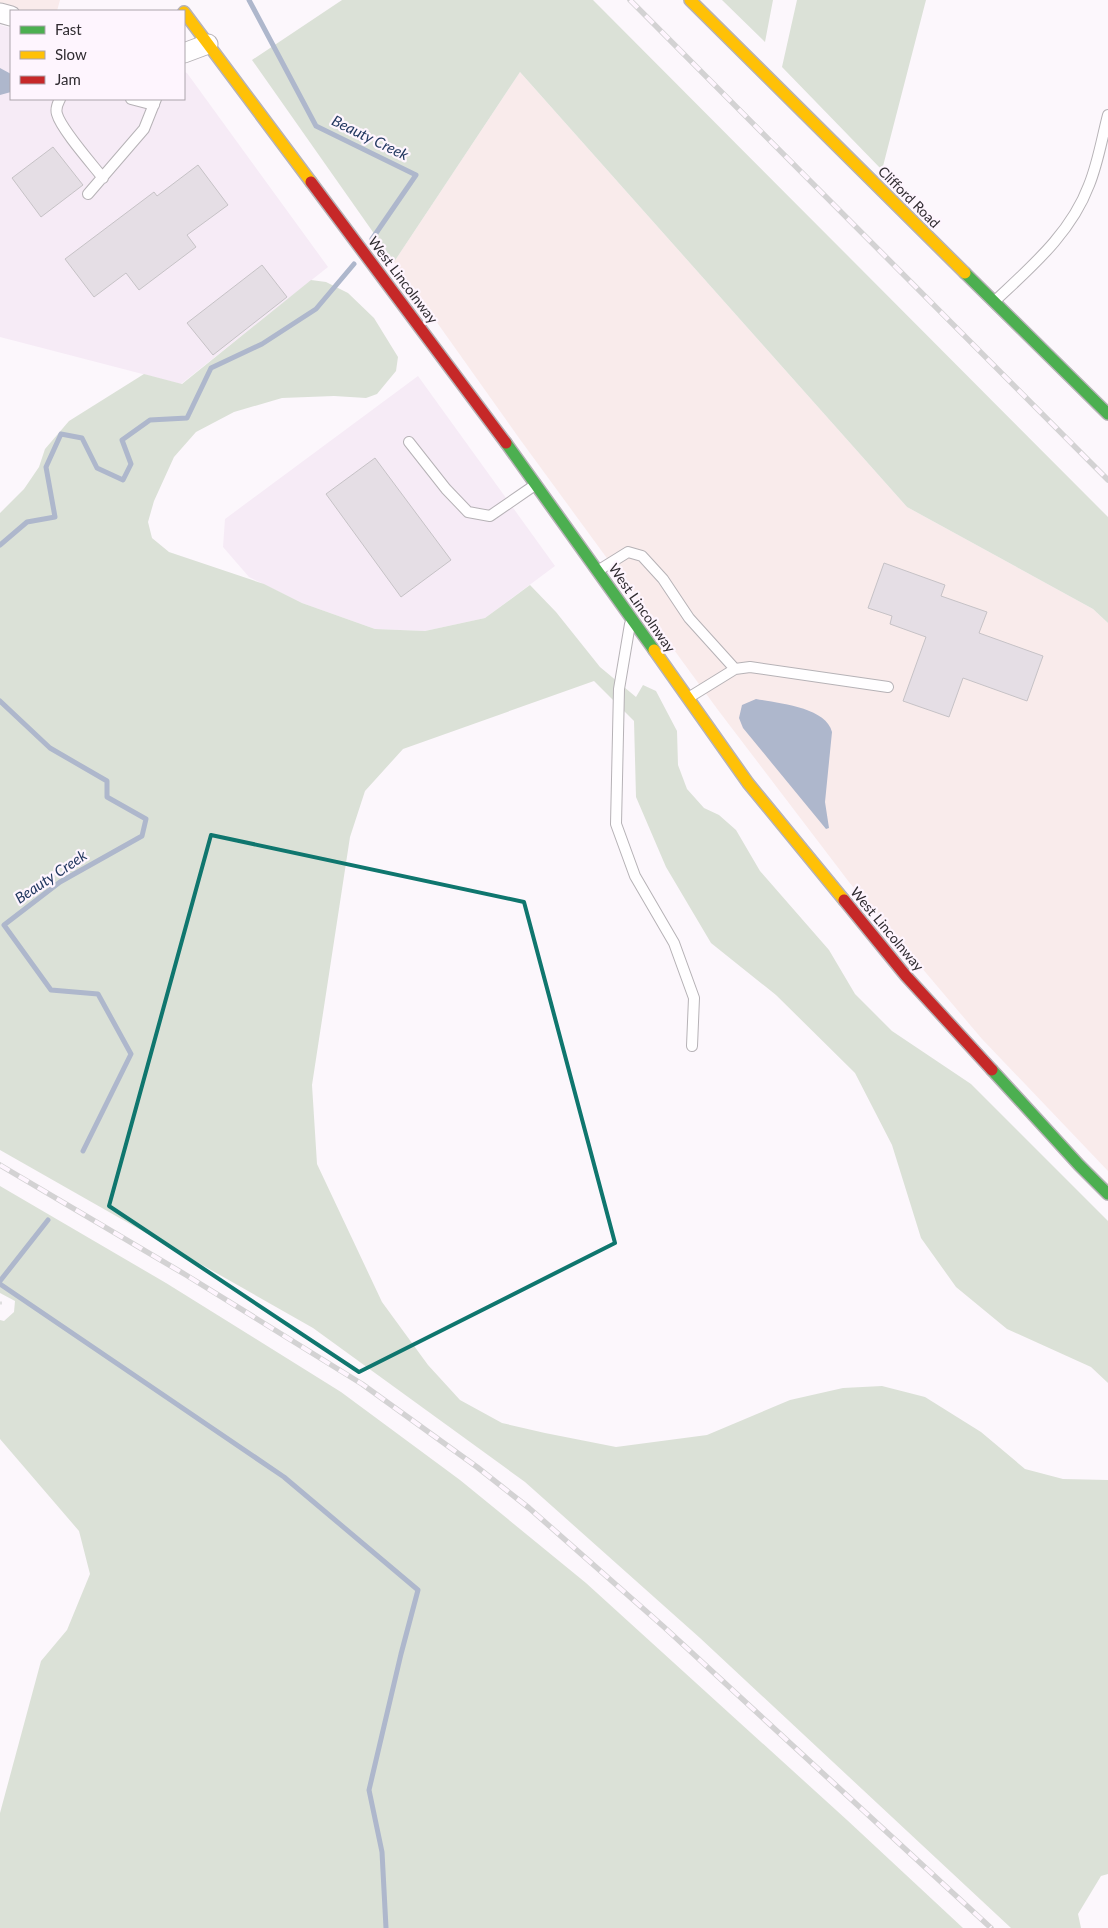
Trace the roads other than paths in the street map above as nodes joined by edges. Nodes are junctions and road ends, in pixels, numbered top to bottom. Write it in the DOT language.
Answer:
graph roads {
  1 [pos="690,0"];
  2 [pos="185,14"];
  3 [pos="208,44"];
  4 [pos="185,53"];
  5 [pos="60,100"];
  6 [pos="139,100"];
  7 [pos="155,102"];
  8 [pos="1108,115"];
  9 [pos="103,178"];
  10 [pos="88,194"];
  11 [pos="993,302"];
  12 [pos="1108,414"];
  13 [pos="409,442"];
  14 [pos="536,484"];
  15 [pos="598,571"];
  16 [pos="631,618"];
  17 [pos="736,669"];
  18 [pos="888,687"];
  19 [pos="688,698"];
  20 [pos="692,1046"];
  21 [pos="1108,1194"];
  1 -- 11 [label="main road, Clifford Road"];
  2 -- 3 [label="main road, West Lincolnway"];
  3 -- 4 [label="street"];
  3 -- 14 [label="main road, West Lincolnway"];
  5 -- 9 [label="lane"];
  6 -- 7 [label="lane"];
  7 -- 9 [label="lane"];
  8 -- 11 [label="lane"];
  9 -- 10 [label="lane"];
  11 -- 12 [label="main road, Clifford Road"];
  13 -- 14 [label="lane"];
  14 -- 15 [label="main road, West Lincolnway"];
  15 -- 16 [label="main road, West Lincolnway"];
  15 -- 17 [label="lane"];
  16 -- 19 [label="main road, West Lincolnway"];
  16 -- 20 [label="lane"];
  17 -- 18 [label="lane"];
  17 -- 19 [label="lane"];
  19 -- 21 [label="main road, West Lincolnway"];
}
